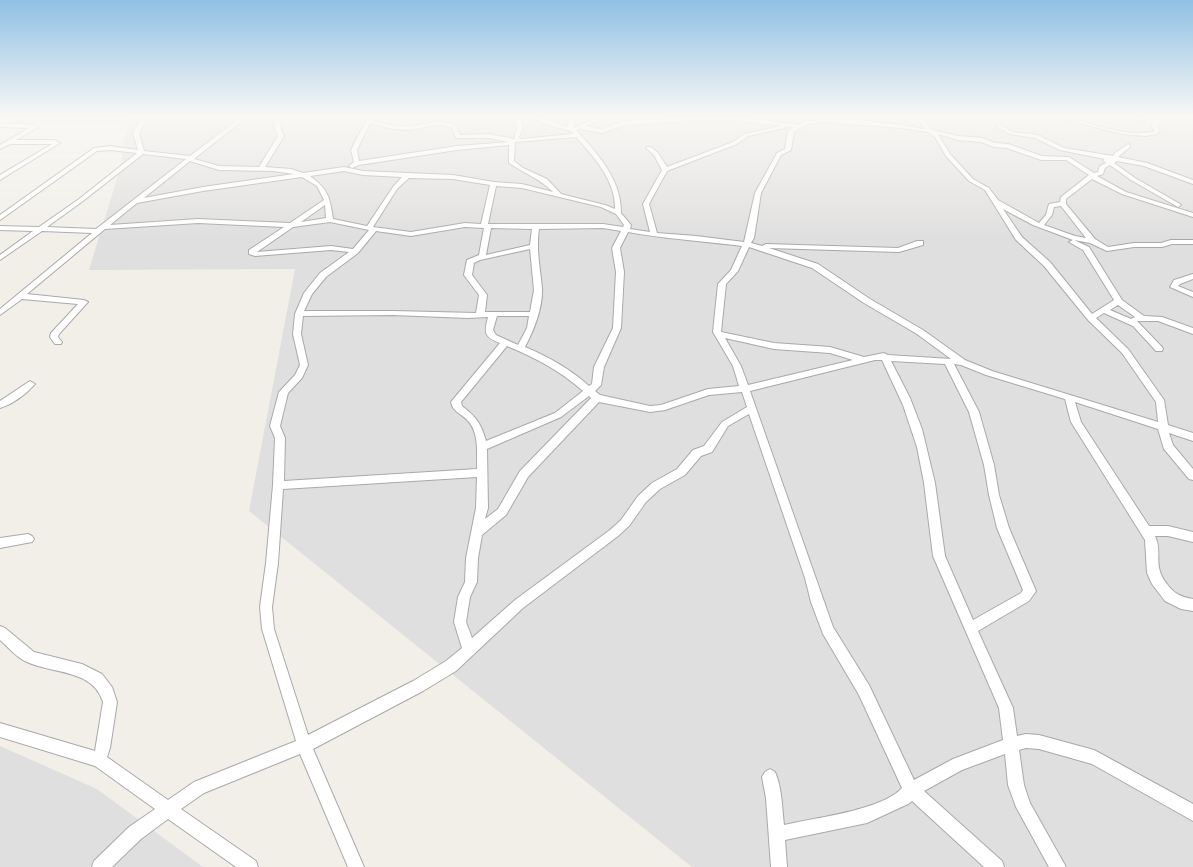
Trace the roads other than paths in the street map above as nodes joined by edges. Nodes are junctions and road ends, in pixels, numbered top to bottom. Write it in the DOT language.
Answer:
graph roads {
  1 [pos="34,157"];
  2 [pos="84,157"];
  3 [pos="135,157"];
  4 [pos="186,157"];
  5 [pos="268,157"];
  6 [pos="356,157"];
  7 [pos="396,157"];
  8 [pos="512,157"];
  9 [pos="594,157"];
  10 [pos="658,157"];
  11 [pos="698,157"];
  12 [pos="777,157"];
  13 [pos="950,157"];
  14 [pos="1039,157"];
  15 [pos="1101,157"];
  16 [pos="1115,157"];
  17 [pos="190,158"];
  18 [pos="1113,161"];
  19 [pos="357,163"];
  20 [pos="261,168"];
  21 [pos="344,169"];
  22 [pos="665,170"];
  23 [pos="306,174"];
  24 [pos="407,176"];
  25 [pos="535,176"];
  26 [pos="1093,176"];
  27 [pos="0,178"];
  28 [pos="1193,182"];
  29 [pos="494,184"];
  30 [pos="513,184"];
  31 [pos="558,193"];
  32 [pos="328,200"];
  33 [pos="136,201"];
  34 [pos="996,201"];
  35 [pos="1063,204"];
  36 [pos="618,214"];
  37 [pos="1192,215"];
  38 [pos="0,218"];
  39 [pos="330,220"];
  40 [pos="293,225"];
  41 [pos="486,226"];
  42 [pos="1040,226"];
  43 [pos="536,227"];
  44 [pos="0,228"];
  45 [pos="102,229"];
  46 [pos="371,229"];
  47 [pos="626,229"];
  48 [pos="39,230"];
  49 [pos="1062,234"];
  50 [pos="654,235"];
  51 [pos="1092,241"];
  52 [pos="920,243"];
  53 [pos="1192,243"];
  54 [pos="751,245"];
  55 [pos="533,246"];
  56 [pos="356,251"];
  57 [pos="0,258"];
  58 [pos="481,258"];
  59 [pos="1193,276"];
  60 [pos="1193,295"];
  61 [pos="21,296"];
  62 [pos="1118,302"];
  63 [pos="1106,311"];
  64 [pos="0,314"];
  65 [pos="300,314"];
  66 [pos="493,314"];
  67 [pos="534,314"];
  68 [pos="480,315"];
  69 [pos="1090,318"];
  70 [pos="1142,318"];
  71 [pos="1129,319"];
  72 [pos="1193,331"];
  73 [pos="718,334"];
  74 [pos="58,342"];
  75 [pos="505,343"];
  76 [pos="520,349"];
  77 [pos="1158,350"];
  78 [pos="884,356"];
  79 [pos="862,359"];
  80 [pos="948,362"];
  81 [pos="962,362"];
  82 [pos="30,384"];
  83 [pos="744,389"];
  84 [pos="588,391"];
  85 [pos="1069,397"];
  86 [pos="597,398"];
  87 [pos="0,405"];
  88 [pos="751,409"];
  89 [pos="1163,428"];
  90 [pos="1193,437"];
  91 [pos="482,447"];
  92 [pos="483,472"];
  93 [pos="1193,476"];
  94 [pos="278,485"];
  95 [pos="1146,531"];
  96 [pos="478,532"];
  97 [pos="1193,537"];
  98 [pos="28,539"];
  99 [pos="0,543"];
  100 [pos="1193,605"];
  101 [pos="970,629"];
  102 [pos="0,632"];
  103 [pos="469,650"];
  104 [pos="0,730"];
  105 [pos="1011,744"];
  106 [pos="305,745"];
  107 [pos="99,760"];
  108 [pos="770,777"];
  109 [pos="911,790"];
  110 [pos="170,809"];
  111 [pos="1193,813"];
  112 [pos="777,834"];
  113 [pos="100,867"];
  114 [pos="250,867"];
  115 [pos="356,867"];
  116 [pos="779,867"];
  117 [pos="996,867"];
  118 [pos="1058,867"];
  1 -- 27 [label="street"];
  2 -- 38 [label="street"];
  3 -- 48 [label="street"];
  4 -- 17 [label="street"];
  5 -- 20 [label="street"];
  6 -- 19 [label="street"];
  7 -- 19 [label="street"];
  8 -- 25 [label="street"];
  9 -- 36 [label="street"];
  10 -- 22 [label="street"];
  11 -- 22 [label="street"];
  12 -- 54 [label="street"];
  13 -- 34 [label="street"];
  14 -- 26 [label="street"];
  15 -- 18 [label="street"];
  16 -- 18 [label="street"];
  17 -- 20 [label="street"];
  17 -- 33 [label="street"];
  18 -- 26 [label="street"];
  18 -- 28 [label="street"];
  18 -- 37 [label="street"];
  19 -- 21 [label="street"];
  20 -- 23 [label="street"];
  21 -- 23 [label="street"];
  21 -- 24 [label="street"];
  22 -- 50 [label="street"];
  23 -- 32 [label="street"];
  23 -- 33 [label="street"];
  24 -- 29 [label="street"];
  24 -- 46 [label="street"];
  25 -- 30 [label="street"];
  25 -- 31 [label="street"];
  26 -- 35 [label="street"];
  26 -- 37 [label="street"];
  29 -- 30 [label="street"];
  29 -- 41 [label="street"];
  30 -- 31 [label="street"];
  31 -- 36 [label="street"];
  32 -- 39 [label="street"];
  32 -- 40 [label="street"];
  33 -- 45 [label="street"];
  34 -- 42 [label="street"];
  34 -- 69 [label="street"];
  35 -- 42 [label="street"];
  35 -- 51 [label="street"];
  36 -- 47 [label="street"];
  39 -- 40 [label="street"];
  39 -- 46 [label="street"];
  40 -- 45 [label="street"];
  40 -- 56 [label="street"];
  41 -- 43 [label="street"];
  41 -- 46 [label="street"];
  41 -- 58 [label="street"];
  42 -- 49 [label="street"];
  43 -- 47 [label="street"];
  43 -- 55 [label="street"];
  44 -- 48 [label="street"];
  45 -- 48 [label="street"];
  45 -- 61 [label="street"];
  46 -- 56 [label="street"];
  47 -- 50 [label="street"];
  47 -- 84 [label="street"];
  48 -- 57 [label="street"];
  49 -- 51 [label="street"];
  49 -- 62 [label="street"];
  50 -- 54 [label="street"];
  51 -- 53 [label="street"];
  52 -- 54 [label="street"];
  54 -- 73 [label="street"];
  54 -- 81 [label="street"];
  55 -- 58 [label="street"];
  55 -- 67 [label="street"];
  56 -- 65 [label="street"];
  58 -- 68 [label="street"];
  59 -- 60 [label="street"];
  61 -- 64 [label="street"];
  61 -- 74 [label="street"];
  62 -- 63 [label="street"];
  62 -- 70 [label="street"];
  63 -- 69 [label="street"];
  63 -- 71 [label="street"];
  65 -- 68 [label="street"];
  65 -- 94 [label="street"];
  66 -- 67 [label="street"];
  66 -- 68 [label="street"];
  66 -- 75 [label="street"];
  67 -- 76 [label="street"];
  69 -- 89 [label="street"];
  70 -- 71 [label="street"];
  70 -- 72 [label="street"];
  71 -- 77 [label="street"];
  73 -- 79 [label="street"];
  73 -- 83 [label="street"];
  75 -- 76 [label="street"];
  75 -- 91 [label="street"];
  76 -- 84 [label="street"];
  78 -- 79 [label="street"];
  78 -- 80 [label="street"];
  78 -- 101 [label="street"];
  79 -- 83 [label="street"];
  80 -- 81 [label="street"];
  80 -- 101 [label="street"];
  81 -- 85 [label="street"];
  82 -- 87 [label="street"];
  83 -- 86 [label="street"];
  83 -- 88 [label="street"];
  84 -- 86 [label="street"];
  84 -- 91 [label="street"];
  85 -- 89 [label="street"];
  85 -- 95 [label="street"];
  86 -- 96 [label="street"];
  88 -- 103 [label="street"];
  88 -- 109 [label="street"];
  89 -- 90 [label="street"];
  89 -- 93 [label="street"];
  91 -- 92 [label="street"];
  92 -- 94 [label="street"];
  92 -- 96 [label="street"];
  94 -- 106 [label="street"];
  95 -- 97 [label="street"];
  95 -- 100 [label="street"];
  96 -- 103 [label="street"];
  98 -- 99 [label="street"];
  101 -- 105 [label="street"];
  102 -- 107 [label="street"];
  103 -- 106 [label="street"];
  104 -- 107 [label="street"];
  105 -- 109 [label="street"];
  105 -- 111 [label="street"];
  105 -- 118 [label="street"];
  106 -- 110 [label="street"];
  106 -- 115 [label="street"];
  107 -- 110 [label="street"];
  108 -- 112 [label="street"];
  109 -- 112 [label="street"];
  109 -- 117 [label="street"];
  110 -- 113 [label="street"];
  110 -- 114 [label="street"];
  112 -- 116 [label="street"];
}
